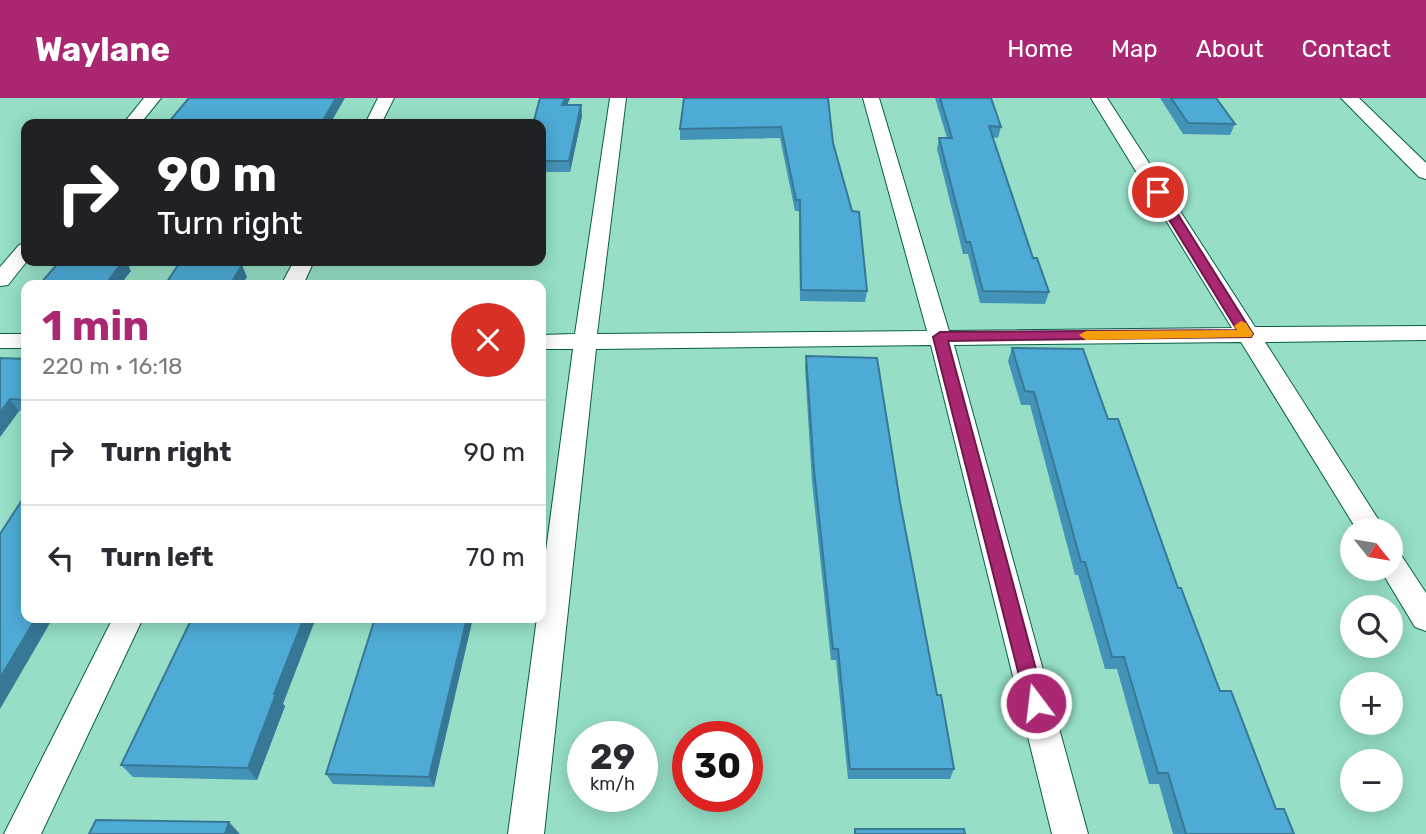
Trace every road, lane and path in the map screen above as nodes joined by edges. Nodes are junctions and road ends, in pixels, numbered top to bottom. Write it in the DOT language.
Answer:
graph roads {
  1 [pos="153,98"];
  2 [pos="386,98"];
  3 [pos="618,98"];
  4 [pos="871,98"];
  5 [pos="1099,98"];
  6 [pos="1349,98"];
  7 [pos="135,119"];
  8 [pos="376,119"];
  9 [pos="1426,173"];
  10 [pos="21,255"];
  11 [pos="0,280"];
  12 [pos="1426,333"];
  13 [pos="1247,334"];
  14 [pos="940,337"];
  15 [pos="0,341"];
  16 [pos="21,341"];
  17 [pos="546,342"];
  18 [pos="585,342"];
  19 [pos="1363,518"];
  20 [pos="1402,581"];
  21 [pos="1426,618"];
  22 [pos="126,623"];
  23 [pos="22,834"];
  24 [pos="526,834"];
  25 [pos="1070,834"];
  1 -- 7 [label="street"];
  2 -- 8 [label="street"];
  3 -- 18 [label="street"];
  4 -- 14 [label="street"];
  5 -- 13 [label="street"];
  6 -- 9 [label="street"];
  10 -- 11 [label="street"];
  12 -- 13 [label="street"];
  13 -- 14 [label="street"];
  13 -- 19 [label="street"];
  14 -- 18 [label="street"];
  14 -- 25 [label="street"];
  15 -- 16 [label="street"];
  17 -- 18 [label="street"];
  18 -- 24 [label="street"];
  20 -- 21 [label="street"];
  22 -- 23 [label="street"];
}
